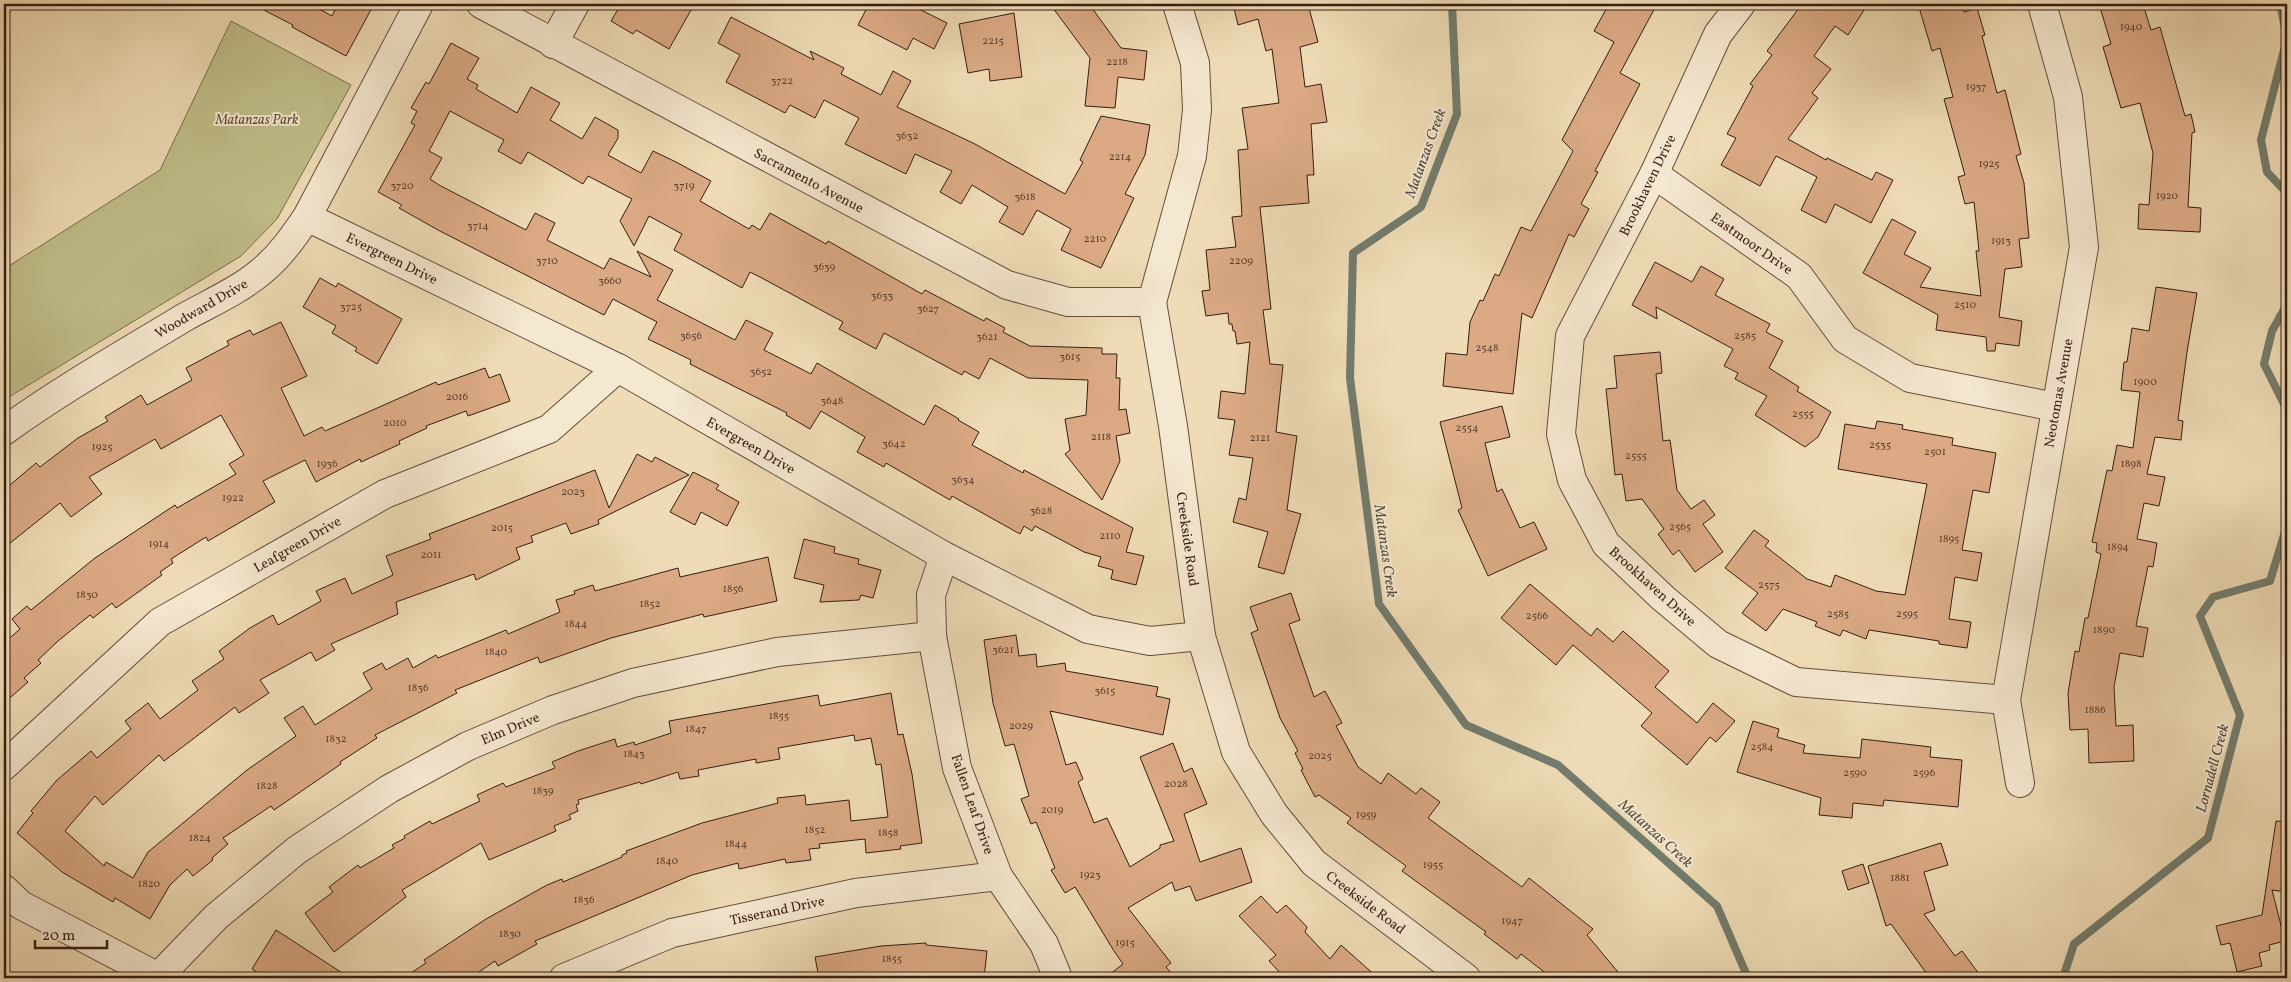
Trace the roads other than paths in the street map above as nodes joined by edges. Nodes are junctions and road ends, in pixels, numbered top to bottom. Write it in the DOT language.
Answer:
graph roads {
  1 [pos="419,4"];
  2 [pos="481,4"];
  3 [pos="575,4"];
  4 [pos="1177,4"];
  5 [pos="1740,4"];
  6 [pos="2042,4"];
  7 [pos="553,44"];
  8 [pos="1654,174"];
  9 [pos="307,217"];
  10 [pos="1152,302"];
  11 [pos="618,368"];
  12 [pos="2055,407"];
  13 [pos="4,431"];
  14 [pos="944,556"];
  15 [pos="932,636"];
  16 [pos="1201,636"];
  17 [pos="2006,700"];
  18 [pos="4,766"];
  19 [pos="2020,783"];
  20 [pos="998,876"];
  21 [pos="4,889"];
  22 [pos="159,978"];
  23 [pos="564,978"];
  24 [pos="1058,978"];
  25 [pos="1466,978"];
  1 -- 9 [label="street, Woodward Drive"];
  2 -- 7 [label="street, Sacramento Avenue"];
  3 -- 7 [label="street"];
  4 -- 10 [label="street, Creekside Road"];
  5 -- 8 [label="street, Brookhaven Drive"];
  6 -- 12 [label="street, Neotomas Avenue"];
  7 -- 10 [label="street, Sacramento Avenue"];
  8 -- 12 [label="street, Eastmoor Drive"];
  8 -- 17 [label="street, Brookhaven Drive"];
  9 -- 11 [label="street, Evergreen Drive"];
  9 -- 13 [label="street, Woodward Drive"];
  10 -- 16 [label="street, Creekside Road"];
  11 -- 14 [label="street, Evergreen Drive"];
  11 -- 18 [label="street, Leafgreen Drive"];
  12 -- 17 [label="street, Neotomas Avenue"];
  14 -- 15 [label="street, Fallen Leaf Drive"];
  14 -- 16 [label="street, Evergreen Drive"];
  15 -- 20 [label="street, Fallen Leaf Drive"];
  15 -- 22 [label="street, Elm Drive"];
  16 -- 25 [label="street, Creekside Road"];
  17 -- 19 [label="street, Neotomas Avenue"];
  20 -- 23 [label="street, Tisserand Drive"];
  20 -- 24 [label="street, Fallen Leaf Drive"];
  21 -- 22 [label="street"];
}
